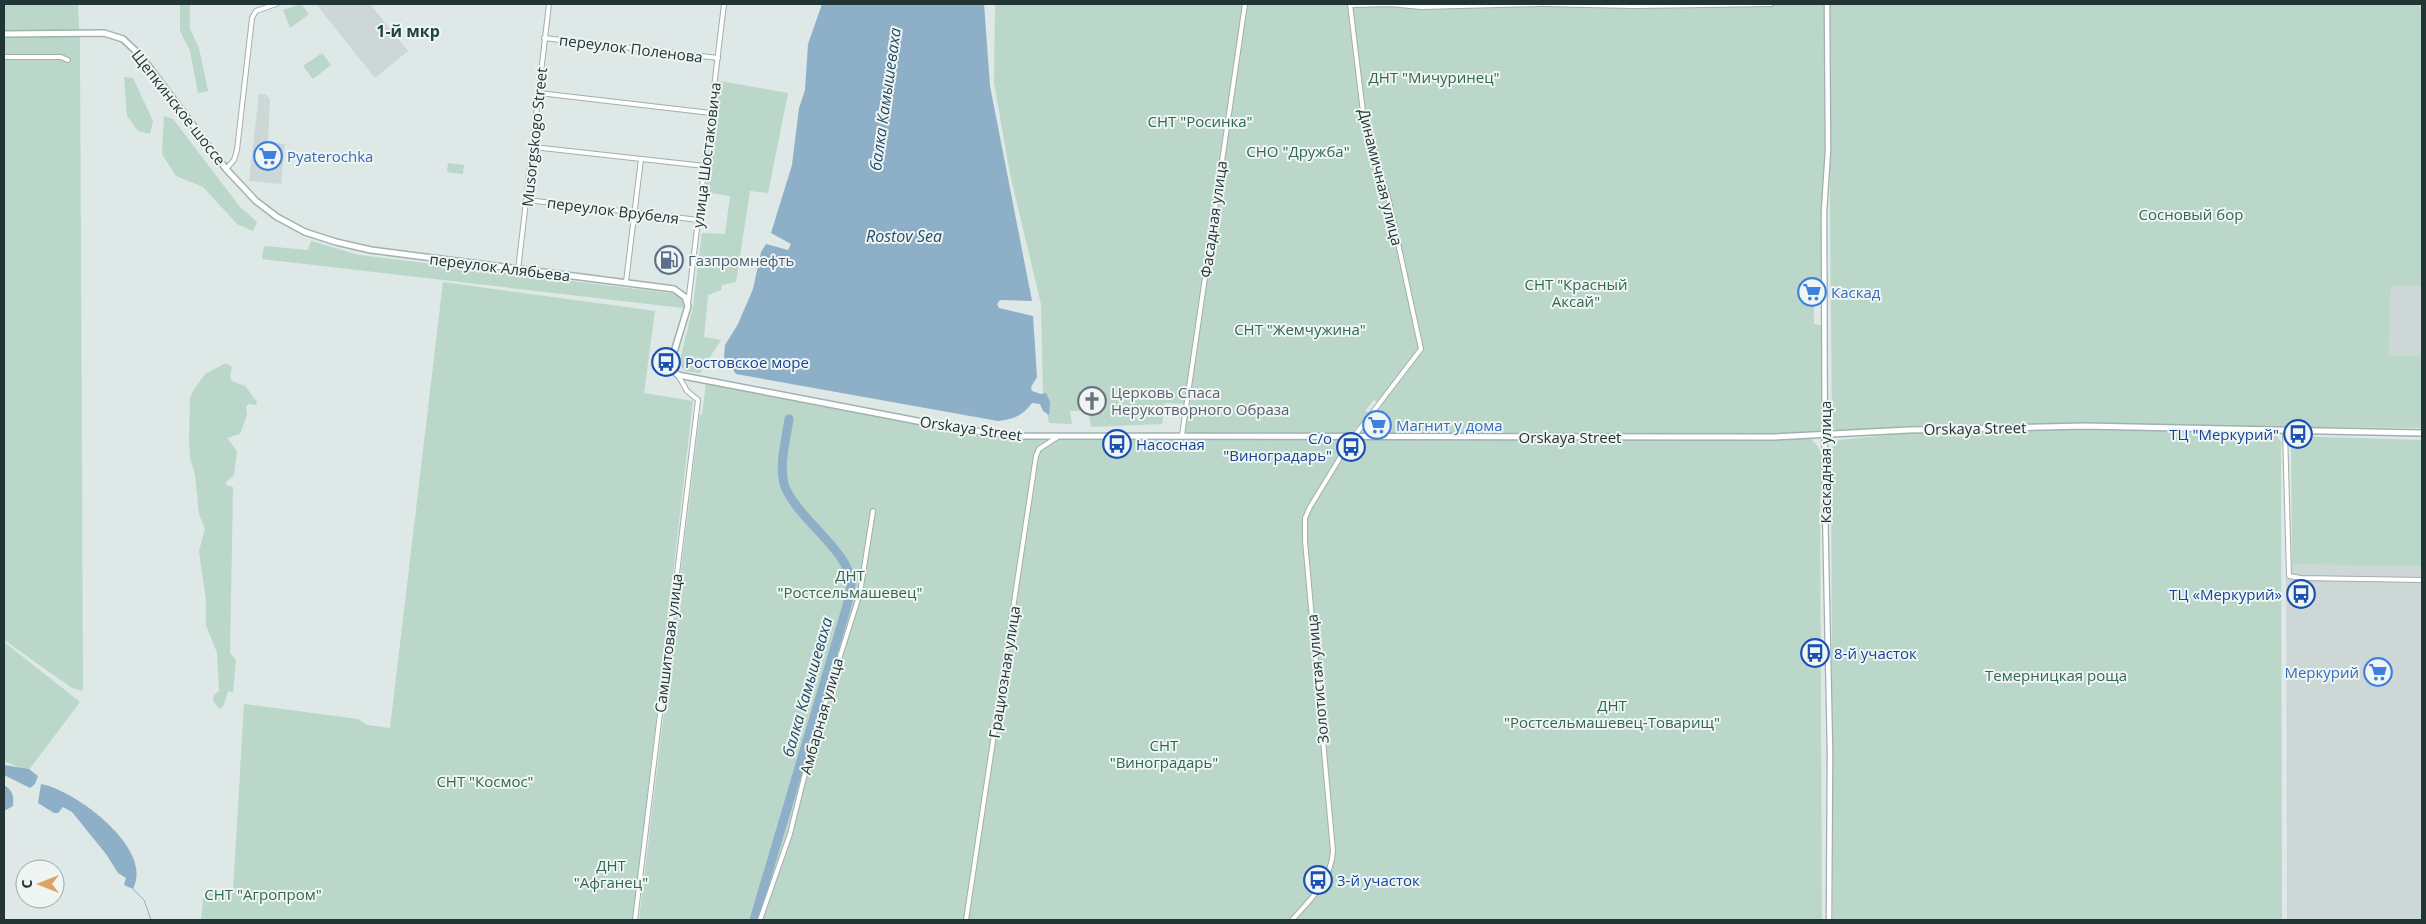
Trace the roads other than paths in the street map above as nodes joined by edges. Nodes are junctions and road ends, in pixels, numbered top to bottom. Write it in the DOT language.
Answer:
graph roads {
  1 [pos="276,4"];
  2 [pos="549,4"];
  3 [pos="724,4"];
  4 [pos="1245,4"];
  5 [pos="1542,4"];
  6 [pos="1771,4"];
  7 [pos="1827,4"];
  8 [pos="1350,5"];
  9 [pos="4,34"];
  10 [pos="544,38"];
  11 [pos="4,57"];
  12 [pos="718,58"];
  13 [pos="68,60"];
  14 [pos="539,93"];
  15 [pos="711,113"];
  16 [pos="533,147"];
  17 [pos="641,159"];
  18 [pos="705,166"];
  19 [pos="226,169"];
  20 [pos="527,200"];
  21 [pos="636,212"];
  22 [pos="699,220"];
  23 [pos="305,232"];
  24 [pos="518,270"];
  25 [pos="626,282"];
  26 [pos="688,306"];
  27 [pos="1421,349"];
  28 [pos="678,375"];
  29 [pos="2285,430"];
  30 [pos="2422,434"];
  31 [pos="1061,435"];
  32 [pos="1182,435"];
  33 [pos="1826,435"];
  34 [pos="1354,436"];
  35 [pos="873,511"];
  36 [pos="2422,580"];
  37 [pos="635,920"];
  38 [pos="760,920"];
  39 [pos="966,920"];
  40 [pos="1292,920"];
  41 [pos="1829,920"];
  1 -- 19 [label="street"];
  2 -- 10 [label="street, Musorgskogo Street"];
  3 -- 12 [label="street, улица Шостаковича"];
  4 -- 32 [label="street, Фасадная улица"];
  5 -- 6 [label="street"];
  5 -- 8 [label="street"];
  7 -- 33 [label="street, Каскадная улица"];
  8 -- 27 [label="street, Динамичная улица"];
  9 -- 19 [label="main road, Щепкинское шоссе"];
  10 -- 12 [label="street, переулок Поленова"];
  10 -- 14 [label="street, Musorgskogo Street"];
  11 -- 13 [label="street"];
  12 -- 15 [label="street, улица Шостаковича"];
  14 -- 15 [label="street"];
  14 -- 16 [label="street, Musorgskogo Street"];
  15 -- 18 [label="street, улица Шостаковича"];
  16 -- 17 [label="street"];
  16 -- 20 [label="street, Musorgskogo Street"];
  17 -- 18 [label="street"];
  17 -- 21 [label="street"];
  18 -- 22 [label="street, улица Шостаковича"];
  19 -- 23 [label="main road, Щепкинское шоссе"];
  20 -- 21 [label="street, переулок Врубеля"];
  20 -- 24 [label="street, Musorgskogo Street"];
  21 -- 22 [label="street, переулок Врубеля"];
  21 -- 25 [label="street"];
  22 -- 26 [label="street, улица Шостаковича"];
  23 -- 24 [label="main road, переулок Алябьева"];
  24 -- 25 [label="main road, переулок Алябьева"];
  25 -- 26 [label="main road, переулок Алябьева"];
  26 -- 28 [label="main road"];
  27 -- 34 [label="street, Золотистая улица"];
  28 -- 31 [label="main road, Orskaya Street"];
  28 -- 37 [label="street, Самшитовая улица"];
  29 -- 30 [label="main road, Orskaya Street"];
  29 -- 33 [label="main road, Orskaya Street"];
  29 -- 36 [label="street"];
  31 -- 32 [label="main road, Orskaya Street"];
  31 -- 39 [label="street, Грациозная улица"];
  32 -- 34 [label="main road, Orskaya Street"];
  33 -- 34 [label="main road, Orskaya Street"];
  33 -- 41 [label="street, Каскадная улица"];
  34 -- 40 [label="street, Золотистая улица"];
  35 -- 38 [label="street, Амбарная улица"];
}
